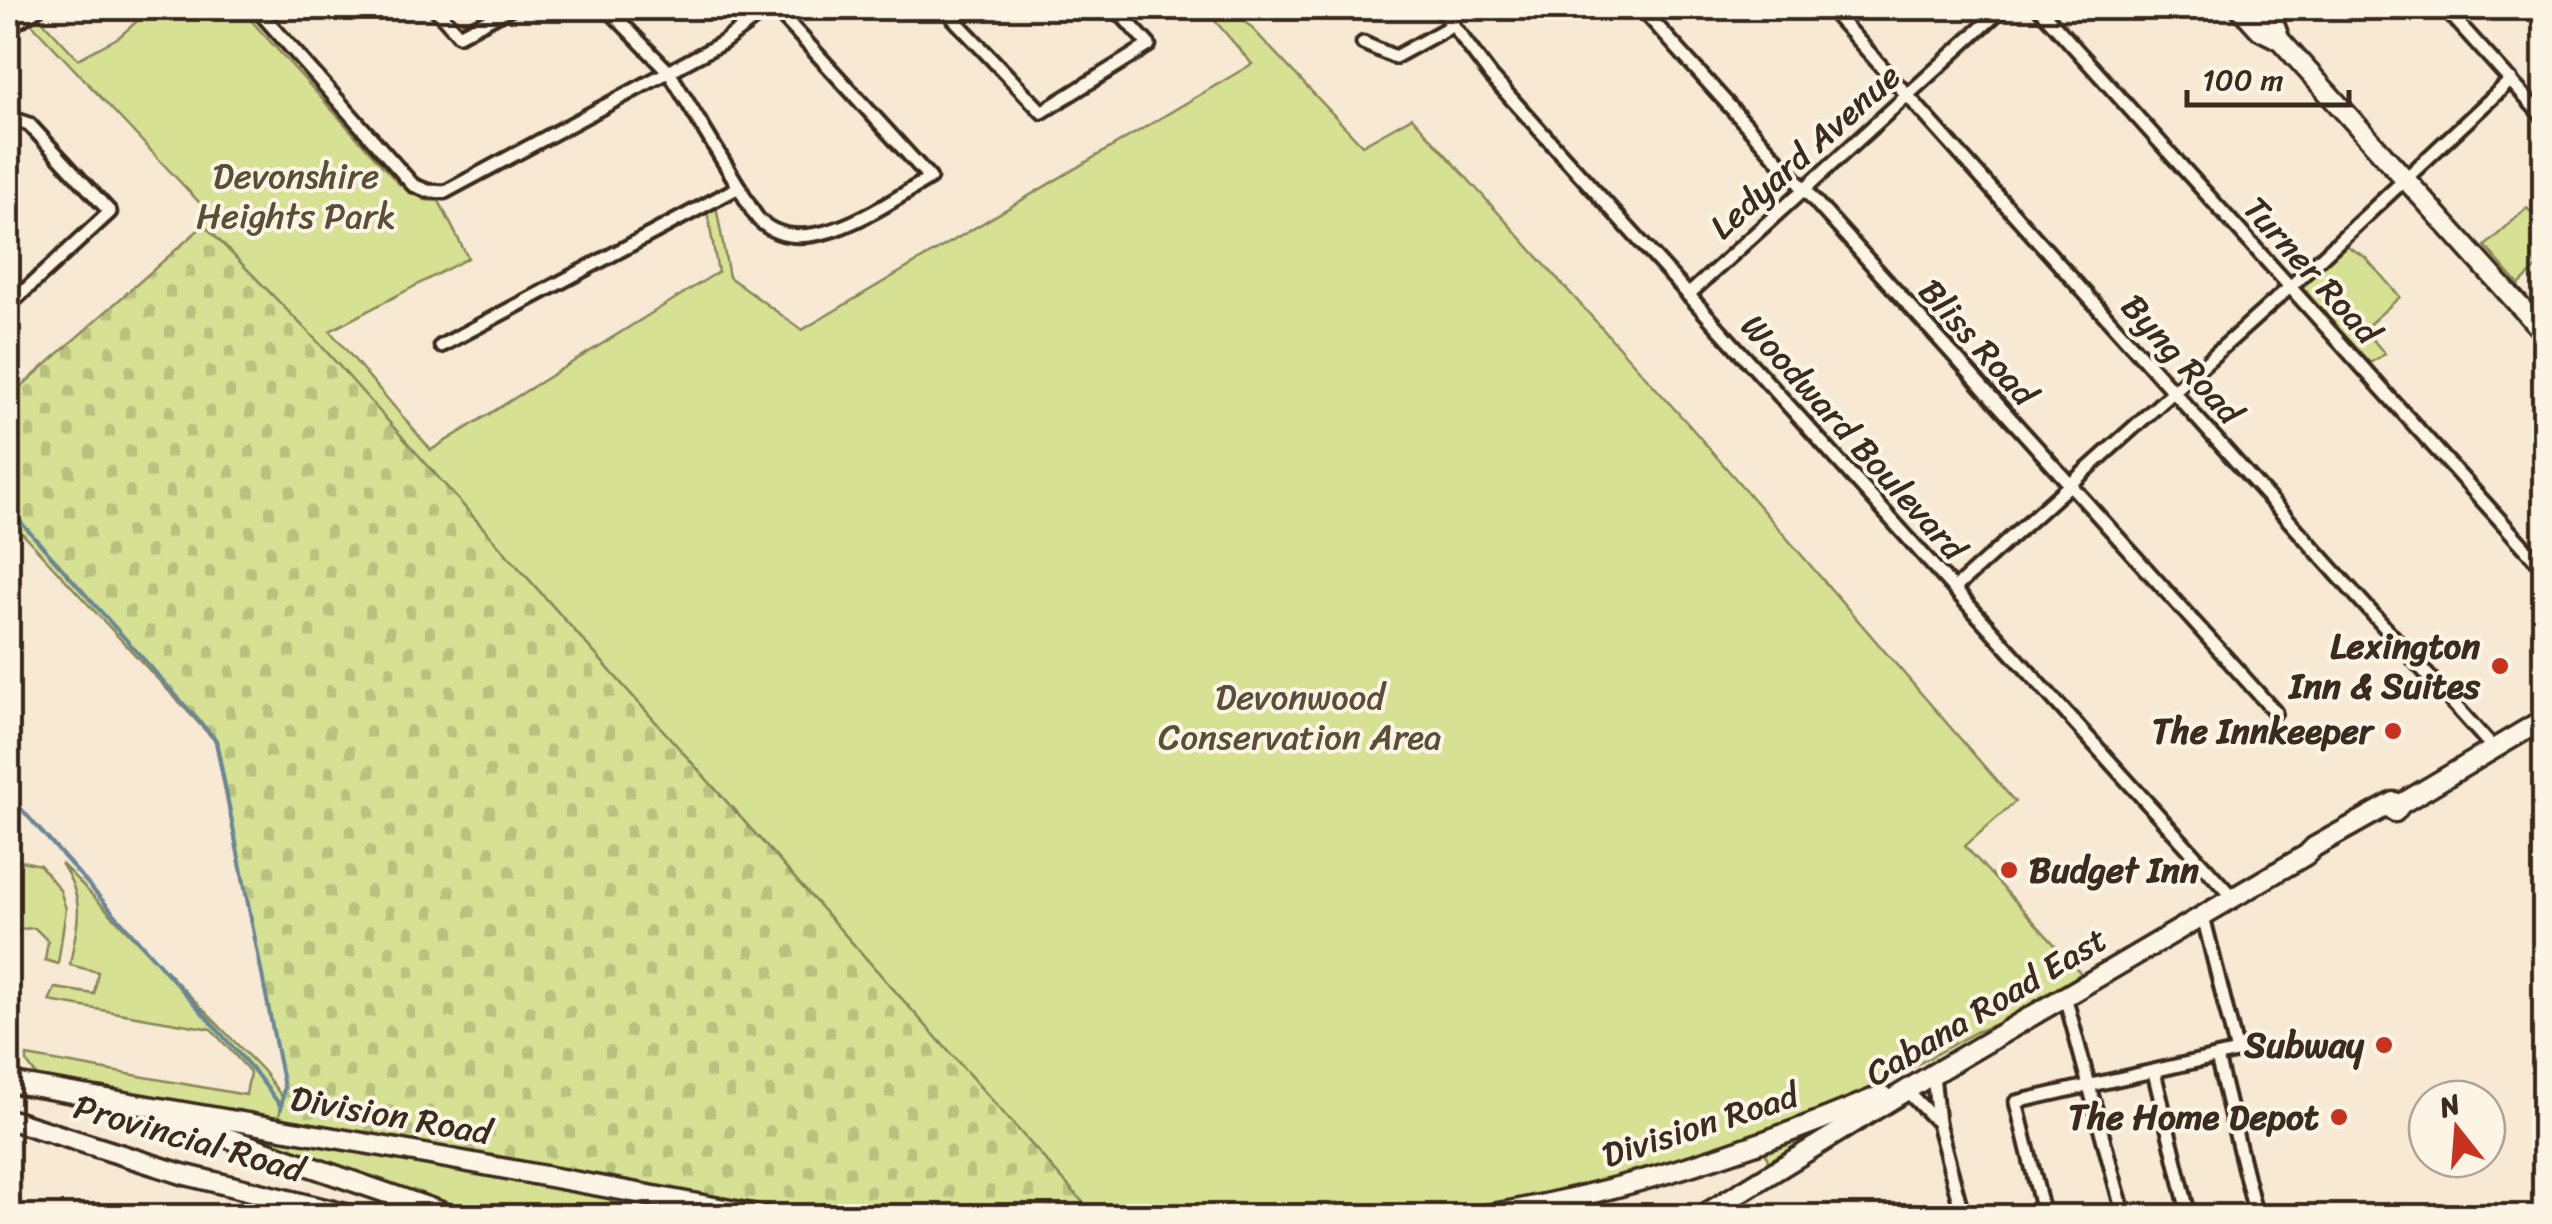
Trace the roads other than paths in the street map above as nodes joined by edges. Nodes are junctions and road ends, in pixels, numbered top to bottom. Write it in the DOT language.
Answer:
graph roads {
  1 [pos="39,8"];
  2 [pos="256,8"];
  3 [pos="435,8"];
  4 [pos="510,8"];
  5 [pos="607,8"];
  6 [pos="772,8"];
  7 [pos="963,8"];
  8 [pos="1114,8"];
  9 [pos="1440,8"];
  10 [pos="1641,8"];
  11 [pos="1829,8"];
  12 [pos="2003,8"];
  13 [pos="2039,8"];
  14 [pos="2240,8"];
  15 [pos="2263,8"];
  16 [pos="2445,8"];
  17 [pos="1453,25"];
  18 [pos="8,28"];
  19 [pos="2280,40"];
  20 [pos="1363,44"];
  21 [pos="669,72"];
  22 [pos="2511,80"];
  23 [pos="1908,95"];
  24 [pos="8,117"];
  25 [pos="2544,118"];
  26 [pos="2406,179"];
  27 [pos="738,186"];
  28 [pos="1804,189"];
  29 [pos="2291,286"];
  30 [pos="1688,294"];
  31 [pos="8,306"];
  32 [pos="2544,333"];
  33 [pos="442,346"];
  34 [pos="2174,391"];
  35 [pos="2070,484"];
  36 [pos="2544,569"];
  37 [pos="1954,589"];
  38 [pos="2275,712"];
  39 [pos="2544,718"];
  40 [pos="2494,748"];
  41 [pos="2233,898"];
  42 [pos="2203,916"];
  43 [pos="2065,996"];
  44 [pos="2217,1057"];
  45 [pos="2154,1072"];
  46 [pos="1933,1074"];
  47 [pos="8,1082"];
  48 [pos="2089,1086"];
  49 [pos="1906,1090"];
  50 [pos="121,1101"];
  51 [pos="8,1119"];
  52 [pos="1938,1123"];
  53 [pos="353,1216"];
  54 [pos="453,1216"];
  55 [pos="763,1216"];
  56 [pos="1480,1216"];
  57 [pos="1702,1216"];
  58 [pos="1963,1216"];
  59 [pos="2044,1216"];
  60 [pos="2124,1216"];
  61 [pos="2189,1216"];
  62 [pos="2256,1216"];
  1 -- 18 [label="street"];
  2 -- 21 [label="street"];
  3 -- 4 [label="street"];
  5 -- 21 [label="street"];
  6 -- 21 [label="street"];
  6 -- 27 [label="street"];
  7 -- 8 [label="street"];
  9 -- 17 [label="street, Woodward Boulevard"];
  10 -- 28 [label="street, Bliss Road"];
  11 -- 23 [label="street, Byng Road"];
  12 -- 23 [label="street, Ledyard Avenue"];
  13 -- 29 [label="street, Turner Road"];
  14 -- 19 [label="main road"];
  15 -- 19 [label="main road"];
  16 -- 22 [label="street"];
  17 -- 20 [label="street"];
  17 -- 30 [label="street, Woodward Boulevard"];
  19 -- 26 [label="main road"];
  21 -- 27 [label="street"];
  22 -- 25 [label="street"];
  22 -- 26 [label="street"];
  23 -- 28 [label="street, Ledyard Avenue"];
  23 -- 34 [label="street, Byng Road"];
  24 -- 31 [label="street"];
  26 -- 29 [label="street"];
  26 -- 32 [label="main road"];
  27 -- 33 [label="street"];
  28 -- 30 [label="street, Ledyard Avenue"];
  28 -- 35 [label="street, Bliss Road"];
  29 -- 34 [label="street"];
  29 -- 36 [label="street, Turner Road"];
  30 -- 37 [label="street, Woodward Boulevard"];
  34 -- 35 [label="street"];
  34 -- 40 [label="street, Byng Road"];
  35 -- 37 [label="street"];
  35 -- 38 [label="street, Bliss Road"];
  37 -- 41 [label="street, Woodward Boulevard"];
  39 -- 40 [label="main road, Cabana Road East"];
  40 -- 41 [label="main road, Cabana Road East"];
  41 -- 42 [label="main road, Cabana Road East"];
  42 -- 43 [label="main road, Cabana Road East"];
  42 -- 44 [label="street"];
  43 -- 46 [label="main road, Cabana Road East"];
  43 -- 48 [label="street"];
  44 -- 45 [label="street"];
  44 -- 62 [label="street"];
  45 -- 48 [label="street"];
  45 -- 61 [label="street"];
  46 -- 49 [label="main road, Cabana Road East"];
  46 -- 52 [label="street"];
  46 -- 56 [label="main road, Division Road"];
  47 -- 50 [label="main road, Division Road"];
  48 -- 59 [label="street"];
  48 -- 60 [label="street"];
  49 -- 52 [label="street"];
  49 -- 57 [label="main road, Cabana Road East"];
  50 -- 54 [label="main road, Provincial Road"];
  50 -- 55 [label="main road, Division Road"];
  51 -- 53 [label="main road, Provincial Road"];
  52 -- 58 [label="street"];
}
